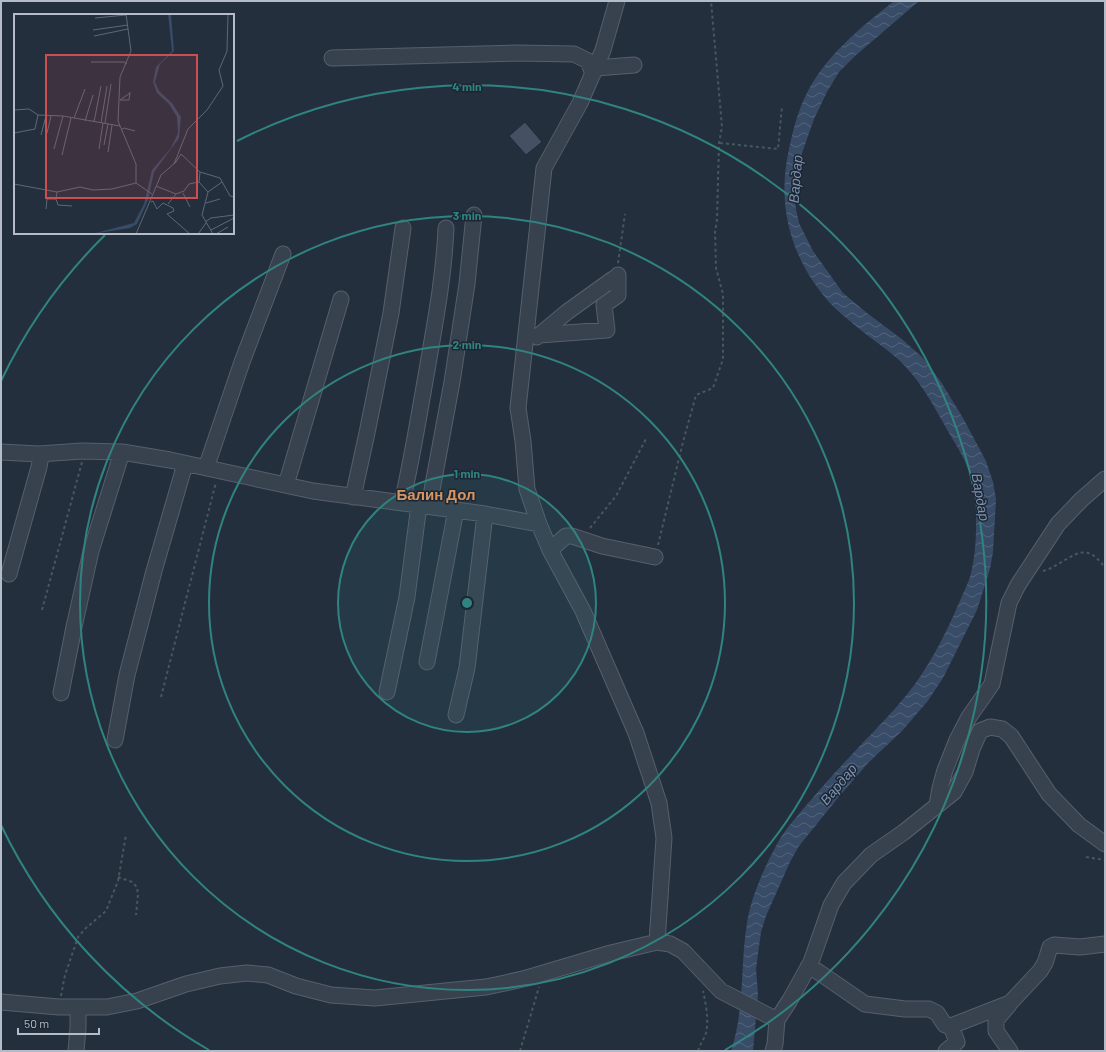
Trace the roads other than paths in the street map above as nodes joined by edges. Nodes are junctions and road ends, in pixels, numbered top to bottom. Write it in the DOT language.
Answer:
graph roads {
  1 [pos="617,1"];
  2 [pos="332,58"];
  3 [pos="634,65"];
  4 [pos="594,71"];
  5 [pos="474,215"];
  6 [pos="403,228"];
  7 [pos="446,228"];
  8 [pos="283,254"];
  9 [pos="341,299"];
  10 [pos="539,336"];
  11 [pos="523,357"];
  12 [pos="1,452"];
  13 [pos="122,452"];
  14 [pos="39,454"];
  15 [pos="185,464"];
  16 [pos="213,470"];
  17 [pos="1105,479"];
  18 [pos="286,486"];
  19 [pos="353,497"];
  20 [pos="402,503"];
  21 [pos="424,505"];
  22 [pos="456,510"];
  23 [pos="485,514"];
  24 [pos="539,524"];
  25 [pos="550,550"];
  26 [pos="655,558"];
  27 [pos="9,574"];
  28 [pos="427,662"];
  29 [pos="387,692"];
  30 [pos="61,693"];
  31 [pos="456,715"];
  32 [pos="115,740"];
  33 [pos="937,805"];
  34 [pos="1105,844"];
  35 [pos="657,942"];
  36 [pos="1105,944"];
  37 [pos="808,967"];
  38 [pos="1,1002"];
  39 [pos="1010,1004"];
  40 [pos="78,1007"];
  41 [pos="777,1020"];
  42 [pos="950,1026"];
  43 [pos="775,1049"];
  44 [pos="76,1051"];
  45 [pos="946,1051"];
  46 [pos="1010,1051"];
  1 -- 4 [label="street"];
  2 -- 4 [label="street"];
  3 -- 4 [label="street"];
  4 -- 11 [label="street"];
  5 -- 21 [label="street"];
  6 -- 19 [label="street"];
  7 -- 20 [label="street"];
  8 -- 16 [label="street"];
  9 -- 18 [label="street"];
  10 -- 10 [label="street"];
  10 -- 11 [label="street"];
  11 -- 24 [label="street"];
  12 -- 14 [label="street"];
  13 -- 14 [label="street"];
  13 -- 15 [label="street"];
  13 -- 30 [label="street"];
  14 -- 27 [label="street"];
  15 -- 16 [label="street"];
  15 -- 32 [label="street"];
  16 -- 18 [label="street"];
  17 -- 33 [label="street"];
  18 -- 19 [label="street"];
  19 -- 20 [label="street"];
  20 -- 21 [label="street"];
  21 -- 22 [label="street"];
  21 -- 29 [label="street"];
  22 -- 23 [label="street"];
  22 -- 28 [label="street"];
  23 -- 24 [label="street"];
  23 -- 31 [label="street"];
  24 -- 25 [label="street"];
  25 -- 26 [label="street"];
  25 -- 35 [label="street"];
  33 -- 34 [label="street"];
  33 -- 37 [label="street"];
  35 -- 40 [label="street"];
  35 -- 41 [label="street"];
  36 -- 39 [label="street"];
  37 -- 41 [label="street"];
  37 -- 42 [label="street"];
  38 -- 40 [label="street"];
  39 -- 42 [label="street"];
  39 -- 46 [label="street"];
  40 -- 44 [label="street"];
  41 -- 43 [label="street"];
  42 -- 45 [label="street"];
}
